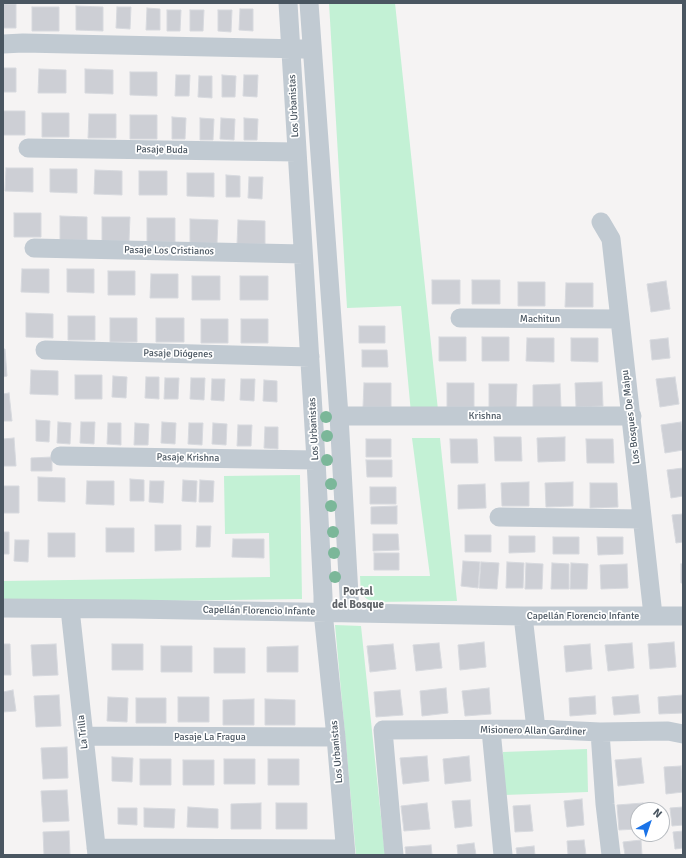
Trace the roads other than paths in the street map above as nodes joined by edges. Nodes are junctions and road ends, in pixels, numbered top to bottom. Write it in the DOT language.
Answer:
graph roads {
  1 [pos="288,3"];
  2 [pos="309,3"];
  3 [pos="3,44"];
  4 [pos="291,49"];
  5 [pos="312,49"];
  6 [pos="28,148"];
  7 [pos="297,152"];
  8 [pos="602,222"];
  9 [pos="34,248"];
  10 [pos="303,254"];
  11 [pos="460,318"];
  12 [pos="620,319"];
  13 [pos="45,350"];
  14 [pos="310,357"];
  15 [pos="339,416"];
  16 [pos="632,416"];
  17 [pos="60,456"];
  18 [pos="316,460"];
  19 [pos="499,517"];
  20 [pos="642,519"];
  21 [pos="3,608"];
  22 [pos="70,609"];
  23 [pos="323,612"];
  24 [pos="350,613"];
  25 [pos="653,615"];
  26 [pos="524,616"];
  27 [pos="683,616"];
  28 [pos="536,729"];
  29 [pos="491,730"];
  30 [pos="600,732"];
  31 [pos="683,734"];
  32 [pos="84,736"];
  33 [pos="336,737"];
  34 [pos="96,852"];
  35 [pos="346,852"];
  36 [pos="394,855"];
  37 [pos="504,855"];
  38 [pos="611,855"];
  1 -- 4 [label="street, Los Urbanistas"];
  2 -- 5 [label="street"];
  3 -- 4 [label="street"];
  4 -- 5 [label="street"];
  4 -- 7 [label="street, Los Urbanistas"];
  5 -- 15 [label="street"];
  6 -- 7 [label="street, Pasaje Buda"];
  7 -- 10 [label="street, Los Urbanistas"];
  8 -- 12 [label="street, Los Bosques De Maipu"];
  9 -- 10 [label="street, Pasaje Los Cristianos"];
  10 -- 14 [label="street, Los Urbanistas"];
  11 -- 12 [label="street, Machitun"];
  12 -- 16 [label="street, Los Bosques De Maipu"];
  13 -- 14 [label="street, Pasaje Diógenes"];
  14 -- 18 [label="street, Los Urbanistas"];
  15 -- 16 [label="street, Krishna"];
  15 -- 24 [label="street"];
  16 -- 20 [label="street, Los Bosques De Maipu"];
  17 -- 18 [label="street, Pasaje Krishna"];
  18 -- 23 [label="street, Los Urbanistas"];
  19 -- 20 [label="street"];
  20 -- 25 [label="street, Los Bosques De Maipu"];
  21 -- 22 [label="street, Capellán Florencio Infante"];
  22 -- 23 [label="street, Capellán Florencio Infante"];
  22 -- 32 [label="street, La Trilla"];
  23 -- 24 [label="street, Capellán Florencio Infante"];
  23 -- 33 [label="street, Los Urbanistas"];
  24 -- 26 [label="street, Capellán Florencio Infante"];
  25 -- 26 [label="street, Capellán Florencio Infante"];
  25 -- 27 [label="street, Capellán Florencio Infante"];
  26 -- 28 [label="street"];
  28 -- 29 [label="street, Misionero Allan Gardiner"];
  28 -- 30 [label="street, Misionero Allan Gardiner"];
  29 -- 36 [label="street, Misionero Allan Gardiner"];
  29 -- 37 [label="street"];
  30 -- 31 [label="street, Misionero Allan Gardiner"];
  30 -- 38 [label="street"];
  32 -- 33 [label="street, Pasaje La Fragua"];
  32 -- 34 [label="street, La Trilla"];
  33 -- 35 [label="street, Los Urbanistas"];
  34 -- 35 [label="street"];
}
